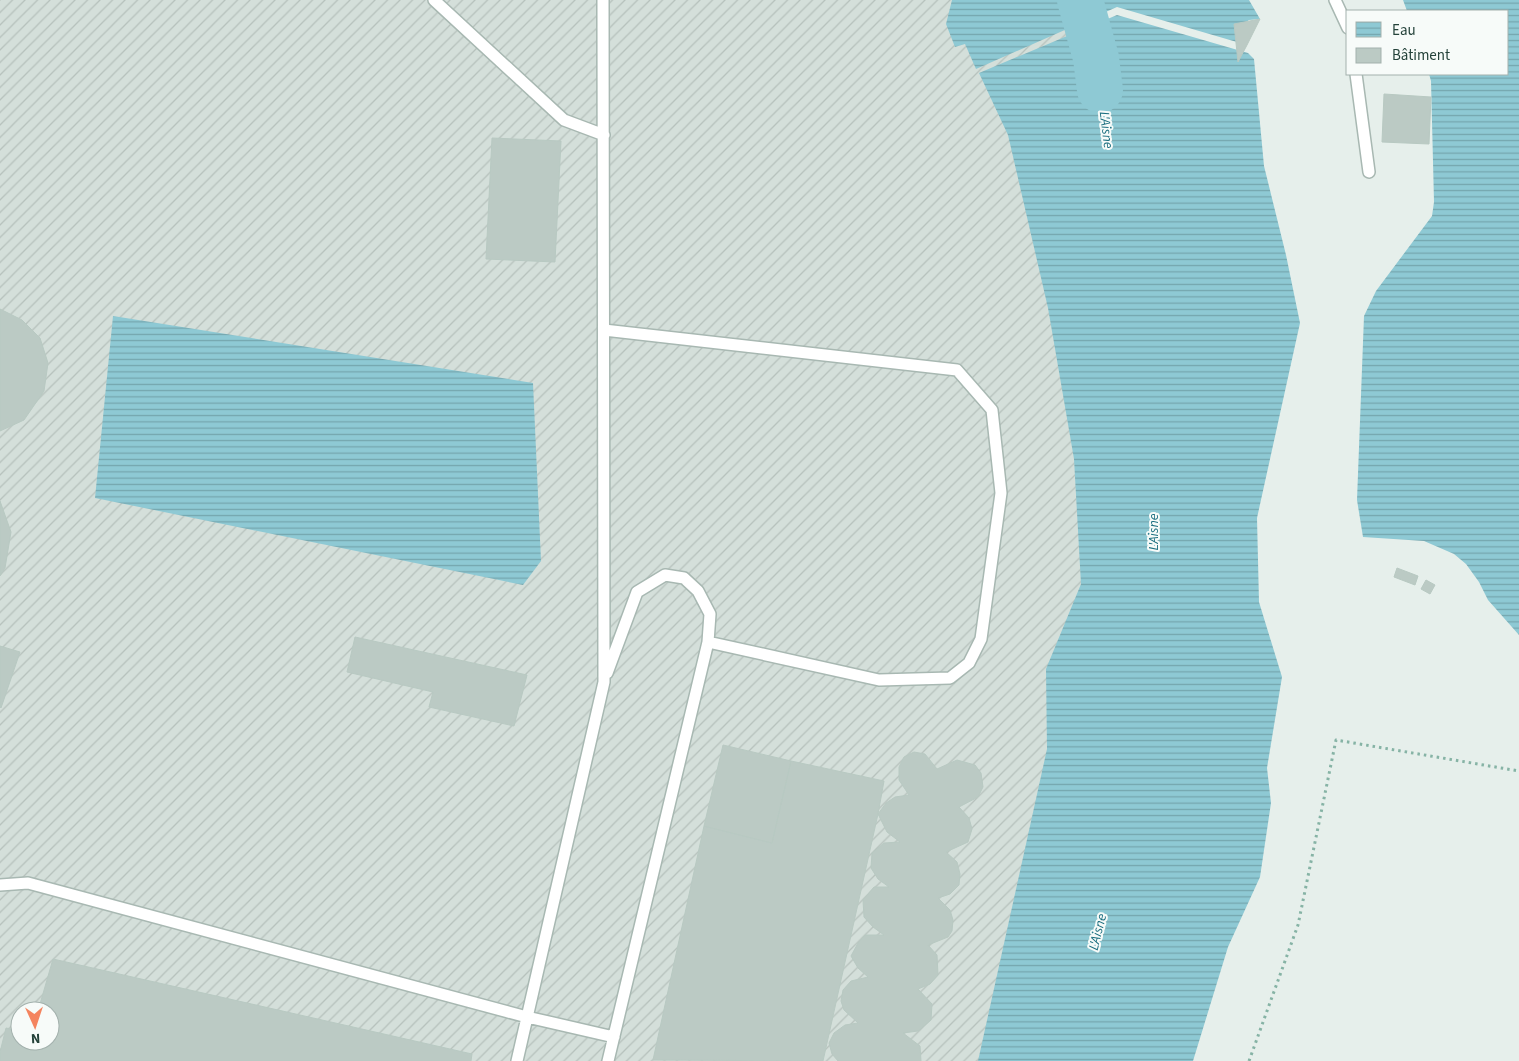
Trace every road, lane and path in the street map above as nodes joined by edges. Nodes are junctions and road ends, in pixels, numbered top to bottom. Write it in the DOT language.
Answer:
graph roads {
  1 [pos="434,0"];
  2 [pos="604,0"];
  3 [pos="1335,0"];
  4 [pos="1346,24"];
  5 [pos="1356,75"];
  6 [pos="604,135"];
  7 [pos="1369,172"];
  8 [pos="604,330"];
  9 [pos="708,642"];
  10 [pos="604,682"];
  11 [pos="1519,771"];
  12 [pos="0,884"];
  13 [pos="527,1017"];
  14 [pos="614,1037"];
  15 [pos="517,1061"];
  16 [pos="608,1061"];
  17 [pos="1250,1061"];
  1 -- 6 [label="lane"];
  2 -- 6 [label="lane"];
  3 -- 4 [label="lane"];
  5 -- 7 [label="lane"];
  6 -- 8 [label="lane"];
  8 -- 9 [label="lane"];
  8 -- 10 [label="lane"];
  9 -- 10 [label="lane"];
  9 -- 14 [label="lane"];
  10 -- 13 [label="lane"];
  11 -- 17 [label="path"];
  12 -- 13 [label="lane"];
  13 -- 14 [label="lane"];
  13 -- 15 [label="lane"];
  14 -- 16 [label="lane"];
}
